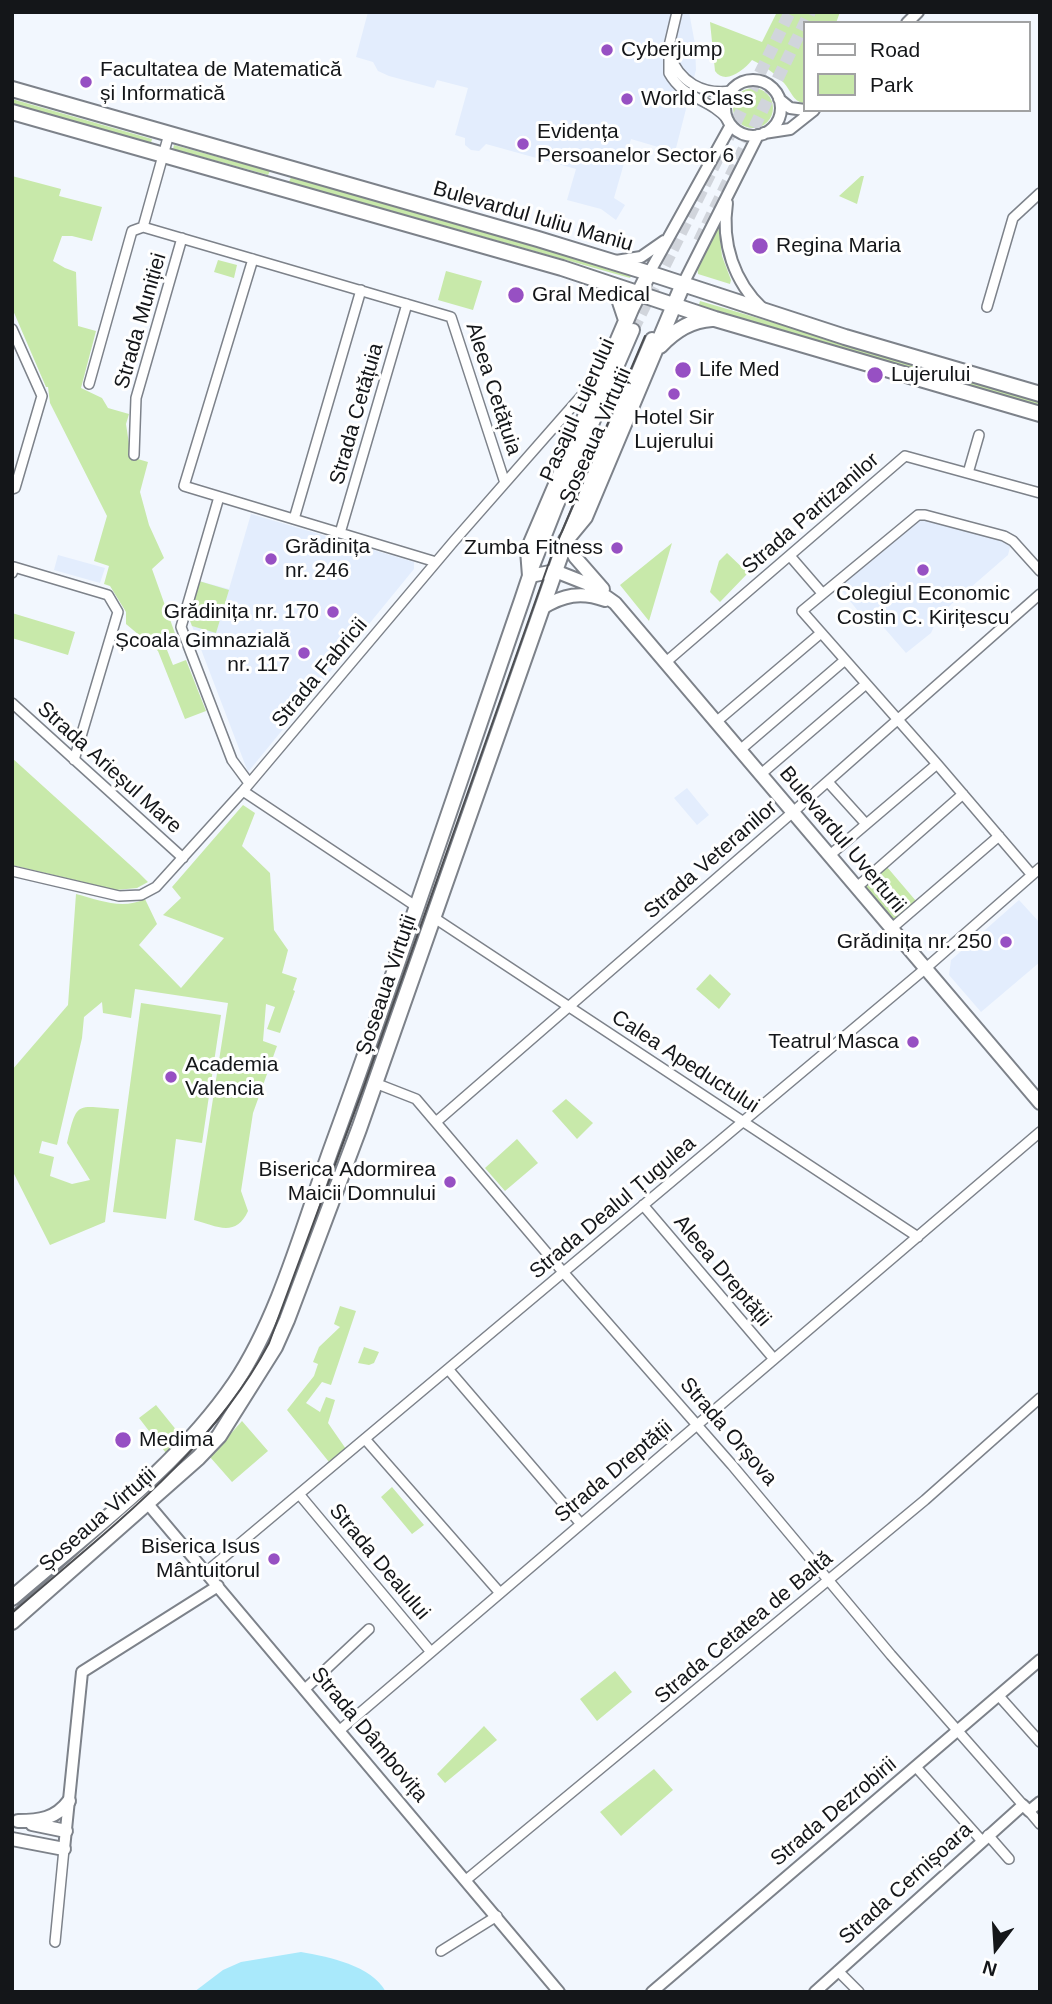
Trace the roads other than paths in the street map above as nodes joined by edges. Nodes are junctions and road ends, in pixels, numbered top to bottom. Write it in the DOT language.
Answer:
graph roads {
  1 [pos="677,12"];
  2 [pos="668,46"];
  3 [pos="12,89"];
  4 [pos="731,91"];
  5 [pos="779,99"];
  6 [pos="804,110"];
  7 [pos="12,112"];
  8 [pos="811,112"];
  9 [pos="729,123"];
  10 [pos="169,134"];
  11 [pos="761,134"];
  12 [pos="163,155"];
  13 [pos="729,193"];
  14 [pos="1040,193"];
  15 [pos="143,226"];
  16 [pos="673,232"];
  17 [pos="182,238"];
  18 [pos="253,259"];
  19 [pos="612,261"];
  20 [pos="649,273"];
  21 [pos="602,281"];
  22 [pos="683,284"];
  23 [pos="361,290"];
  24 [pos="639,293"];
  25 [pos="407,304"];
  26 [pos="675,306"];
  27 [pos="987,307"];
  28 [pos="765,311"];
  29 [pos="715,319"];
  30 [pos="630,325"];
  31 [pos="12,329"];
  32 [pos="654,344"];
  33 [pos="606,368"];
  34 [pos="89,384"];
  35 [pos="1040,394"];
  36 [pos="1040,414"];
  37 [pos="979,435"];
  38 [pos="134,455"];
  39 [pos="968,473"];
  40 [pos="505,482"];
  41 [pos="12,489"];
  42 [pos="1040,493"];
  43 [pos="219,497"];
  44 [pos="294,519"];
  45 [pos="340,533"];
  46 [pos="566,540"];
  47 [pos="790,556"];
  48 [pos="436,562"];
  49 [pos="555,571"];
  50 [pos="1040,571"];
  51 [pos="12,573"];
  52 [pos="530,576"];
  53 [pos="822,593"];
  54 [pos="1038,599"];
  55 [pos="615,603"];
  56 [pos="542,608"];
  57 [pos="821,633"];
  58 [pos="845,660"];
  59 [pos="666,663"];
  60 [pos="866,684"];
  61 [pos="12,703"];
  62 [pos="897,719"];
  63 [pos="716,722"];
  64 [pos="740,750"];
  65 [pos="75,760"];
  66 [pos="937,764"];
  67 [pos="761,775"];
  68 [pos="828,782"];
  69 [pos="246,787"];
  70 [pos="963,794"];
  71 [pos="793,812"];
  72 [pos="866,824"];
  73 [pos="999,836"];
  74 [pos="830,855"];
  75 [pos="183,858"];
  76 [pos="1040,868"];
  77 [pos="12,871"];
  78 [pos="1032,875"];
  79 [pos="857,887"];
  80 [pos="417,907"];
  81 [pos="433,917"];
  82 [pos="892,928"];
  83 [pos="926,968"];
  84 [pos="569,1006"];
  85 [pos="376,1083"];
  86 [pos="1040,1103"];
  87 [pos="743,1121"];
  88 [pos="436,1122"];
  89 [pos="1040,1132"];
  90 [pos="643,1205"];
  91 [pos="918,1237"];
  92 [pos="563,1272"];
  93 [pos="774,1359"];
  94 [pos="448,1370"];
  95 [pos="1040,1398"];
  96 [pos="697,1424"];
  97 [pos="365,1438"];
  98 [pos="299,1494"];
  99 [pos="148,1504"];
  100 [pos="581,1524"];
  101 [pos="206,1572"];
  102 [pos="828,1581"];
  103 [pos="218,1586"];
  104 [pos="500,1593"];
  105 [pos="12,1598"];
  106 [pos="12,1622"];
  107 [pos="369,1629"];
  108 [pos="431,1652"];
  109 [pos="1040,1660"];
  110 [pos="305,1689"];
  111 [pos="999,1696"];
  112 [pos="340,1730"];
  113 [pos="958,1731"];
  114 [pos="1040,1742"];
  115 [pos="916,1767"];
  116 [pos="69,1801"];
  117 [pos="1040,1802"];
  118 [pos="1026,1808"];
  119 [pos="15,1821"];
  120 [pos="1040,1824"];
  121 [pos="66,1831"];
  122 [pos="985,1838"];
  123 [pos="12,1839"];
  124 [pos="64,1849"];
  125 [pos="1009,1859"];
  126 [pos="466,1880"];
  127 [pos="497,1916"];
  128 [pos="55,1942"];
  129 [pos="441,1951"];
  130 [pos="838,1971"];
  131 [pos="559,1992"];
  132 [pos="652,1992"];
  133 [pos="815,1992"];
  134 [pos="859,1992"];
  1 -- 2 [label="street"];
  2 -- 4 [label="street"];
  2 -- 9 [label="street"];
  3 -- 10 [label="main road, Bulevardul Iuliu Maniu"];
  4 -- 5 [label="street"];
  4 -- 9 [label="street"];
  5 -- 6 [label="street"];
  5 -- 11 [label="street"];
  7 -- 12 [label="main road, Bulevardul Iuliu Maniu"];
  8 -- 11 [label="street"];
  9 -- 11 [label="street"];
  9 -- 16 [label="street"];
  10 -- 12 [label="street"];
  10 -- 19 [label="main road, Bulevardul Iuliu Maniu"];
  11 -- 13 [label="street"];
  12 -- 15 [label="street"];
  12 -- 21 [label="main road, Bulevardul Iuliu Maniu"];
  13 -- 22 [label="street"];
  13 -- 28 [label="street"];
  14 -- 27 [label="street"];
  15 -- 17 [label="street, Aleea Cetățuia"];
  15 -- 34 [label="street"];
  16 -- 19 [label="street"];
  16 -- 20 [label="street"];
  17 -- 18 [label="street, Aleea Cetățuia"];
  17 -- 38 [label="street, Strada Muniției"];
  18 -- 23 [label="street, Aleea Cetățuia"];
  18 -- 43 [label="street"];
  19 -- 20 [label="main road, Bulevardul Iuliu Maniu"];
  20 -- 22 [label="main road, Bulevardul Iuliu Maniu"];
  20 -- 24 [label="main road, Șoseaua Virtuții"];
  21 -- 24 [label="main road, Bulevardul Iuliu Maniu"];
  21 -- 30 [label="main road"];
  22 -- 26 [label="main road, Șoseaua Virtuții"];
  22 -- 28 [label="main road, Bulevardul Iuliu Maniu"];
  23 -- 25 [label="street, Aleea Cetățuia"];
  23 -- 44 [label="street"];
  24 -- 26 [label="main road, Bulevardul Iuliu Maniu"];
  24 -- 30 [label="main road, Șoseaua Virtuții"];
  25 -- 40 [label="street, Aleea Cetățuia"];
  25 -- 45 [label="street, Strada Cetățuia"];
  26 -- 29 [label="main road, Bulevardul Iuliu Maniu"];
  26 -- 32 [label="main road, Șoseaua Virtuții"];
  28 -- 35 [label="main road, Bulevardul Iuliu Maniu"];
  29 -- 32 [label="main road"];
  29 -- 36 [label="main road, Bulevardul Iuliu Maniu"];
  30 -- 33 [label="main road, Șoseaua Virtuții"];
  30 -- 52 [label="main road, Pasajul Lujerului"];
  31 -- 41 [label="street"];
  32 -- 46 [label="main road, Pasajul Lujerului"];
  32 -- 46 [label="main road, Șoseaua Virtuții"];
  33 -- 40 [label="street, Strada Fabricii"];
  33 -- 52 [label="main road, Șoseaua Virtuții"];
  37 -- 39 [label="street"];
  39 -- 42 [label="street, Strada Partizanilor"];
  39 -- 47 [label="street, Strada Partizanilor"];
  40 -- 48 [label="street, Strada Fabricii"];
  43 -- 44 [label="street"];
  43 -- 69 [label="street"];
  44 -- 45 [label="street"];
  45 -- 48 [label="street"];
  46 -- 49 [label="main road, Șoseaua Virtuții"];
  46 -- 55 [label="main road"];
  47 -- 53 [label="street"];
  47 -- 59 [label="street, Strada Partizanilor"];
  48 -- 69 [label="street, Strada Fabricii"];
  49 -- 52 [label="main road"];
  49 -- 55 [label="main road, Bulevardul Uverturii"];
  49 -- 56 [label="main road, Șoseaua Virtuții"];
  50 -- 53 [label="street"];
  51 -- 65 [label="street"];
  52 -- 80 [label="main road, Șoseaua Virtuții"];
  53 -- 57 [label="street"];
  54 -- 62 [label="street, Strada Veteranilor"];
  55 -- 56 [label="main road"];
  55 -- 59 [label="main road, Bulevardul Uverturii"];
  56 -- 81 [label="main road, Șoseaua Virtuții"];
  57 -- 58 [label="street"];
  57 -- 63 [label="street"];
  58 -- 60 [label="street"];
  58 -- 64 [label="street"];
  59 -- 63 [label="main road, Bulevardul Uverturii"];
  60 -- 62 [label="street"];
  60 -- 67 [label="street"];
  61 -- 65 [label="street, Strada Arieșul Mare"];
  62 -- 66 [label="street"];
  62 -- 68 [label="street, Strada Veteranilor"];
  63 -- 64 [label="main road, Bulevardul Uverturii"];
  64 -- 67 [label="main road, Bulevardul Uverturii"];
  65 -- 75 [label="street, Strada Arieșul Mare"];
  66 -- 70 [label="street"];
  66 -- 72 [label="street"];
  67 -- 71 [label="main road, Bulevardul Uverturii"];
  68 -- 71 [label="street, Strada Veteranilor"];
  68 -- 72 [label="street"];
  69 -- 75 [label="street, Strada Fabricii"];
  69 -- 80 [label="street"];
  70 -- 73 [label="street"];
  70 -- 79 [label="street"];
  71 -- 74 [label="main road, Bulevardul Uverturii"];
  71 -- 84 [label="street, Strada Veteranilor"];
  72 -- 74 [label="street"];
  73 -- 78 [label="street"];
  73 -- 82 [label="street"];
  74 -- 79 [label="main road, Bulevardul Uverturii"];
  75 -- 77 [label="street, Strada Fabricii"];
  76 -- 78 [label="street, Strada Dealul Țugulea"];
  78 -- 83 [label="street, Strada Dealul Țugulea"];
  79 -- 82 [label="main road, Bulevardul Uverturii"];
  80 -- 105 [label="main road, Șoseaua Virtuții"];
  81 -- 84 [label="street, Calea Apeductului"];
  81 -- 85 [label="main road, Șoseaua Virtuții"];
  82 -- 83 [label="main road, Bulevardul Uverturii"];
  83 -- 86 [label="main road, Bulevardul Uverturii"];
  83 -- 87 [label="street, Strada Dealul Țugulea"];
  84 -- 87 [label="street, Calea Apeductului"];
  84 -- 88 [label="street, Strada Veteranilor"];
  85 -- 88 [label="street, Strada Orșova"];
  85 -- 99 [label="main road, Șoseaua Virtuții"];
  87 -- 90 [label="street, Strada Dealul Țugulea"];
  87 -- 91 [label="street, Calea Apeductului"];
  88 -- 92 [label="street, Strada Orșova"];
  89 -- 91 [label="street, Strada Dreptății"];
  90 -- 92 [label="street, Strada Dealul Țugulea"];
  90 -- 93 [label="street, Aleea Dreptății"];
  91 -- 93 [label="street, Strada Dreptății"];
  92 -- 94 [label="street, Strada Dealul Țugulea"];
  92 -- 96 [label="street, Strada Orșova"];
  93 -- 96 [label="street, Strada Dreptății"];
  94 -- 97 [label="street, Strada Dealul Țugulea"];
  94 -- 100 [label="street"];
  95 -- 102 [label="street, Strada Cetatea de Baltă"];
  96 -- 100 [label="street, Strada Dreptății"];
  96 -- 102 [label="street, Strada Orșova"];
  97 -- 98 [label="street, Strada Dealul Țugulea"];
  97 -- 104 [label="street"];
  98 -- 101 [label="street, Strada Dealul Țugulea"];
  98 -- 108 [label="street, Strada Dealului"];
  99 -- 101 [label="street, Strada Dâmbovița"];
  99 -- 106 [label="main road, Șoseaua Virtuții"];
  100 -- 104 [label="street, Strada Dreptății"];
  101 -- 103 [label="street, Strada Dâmbovița"];
  102 -- 113 [label="street, Strada Orșova"];
  102 -- 126 [label="street, Strada Cetatea de Baltă"];
  103 -- 110 [label="street, Strada Dâmbovița"];
  103 -- 116 [label="street"];
  104 -- 108 [label="street, Strada Dreptății"];
  107 -- 110 [label="street"];
  108 -- 112 [label="street, Strada Dreptății"];
  109 -- 111 [label="street, Strada Dezrobirii"];
  110 -- 112 [label="street, Strada Dâmbovița"];
  111 -- 113 [label="street, Strada Dezrobirii"];
  111 -- 114 [label="street"];
  112 -- 126 [label="street, Strada Dâmbovița"];
  113 -- 115 [label="street, Strada Dezrobirii"];
  113 -- 118 [label="street, Strada Orșova"];
  115 -- 122 [label="street"];
  115 -- 132 [label="street, Strada Dezrobirii"];
  116 -- 119 [label="main road"];
  116 -- 121 [label="street"];
  117 -- 118 [label="street, Strada Cernișoara"];
  118 -- 120 [label="street, Strada Orșova"];
  118 -- 122 [label="street, Strada Cernișoara"];
  119 -- 121 [label="main road"];
  121 -- 124 [label="street"];
  122 -- 125 [label="street"];
  122 -- 130 [label="street, Strada Cernișoara"];
  123 -- 124 [label="main road"];
  124 -- 128 [label="street"];
  126 -- 127 [label="street, Strada Dâmbovița"];
  127 -- 129 [label="street"];
  127 -- 131 [label="street, Strada Dâmbovița"];
  130 -- 133 [label="street, Strada Cernișoara"];
  130 -- 134 [label="street"];
}
